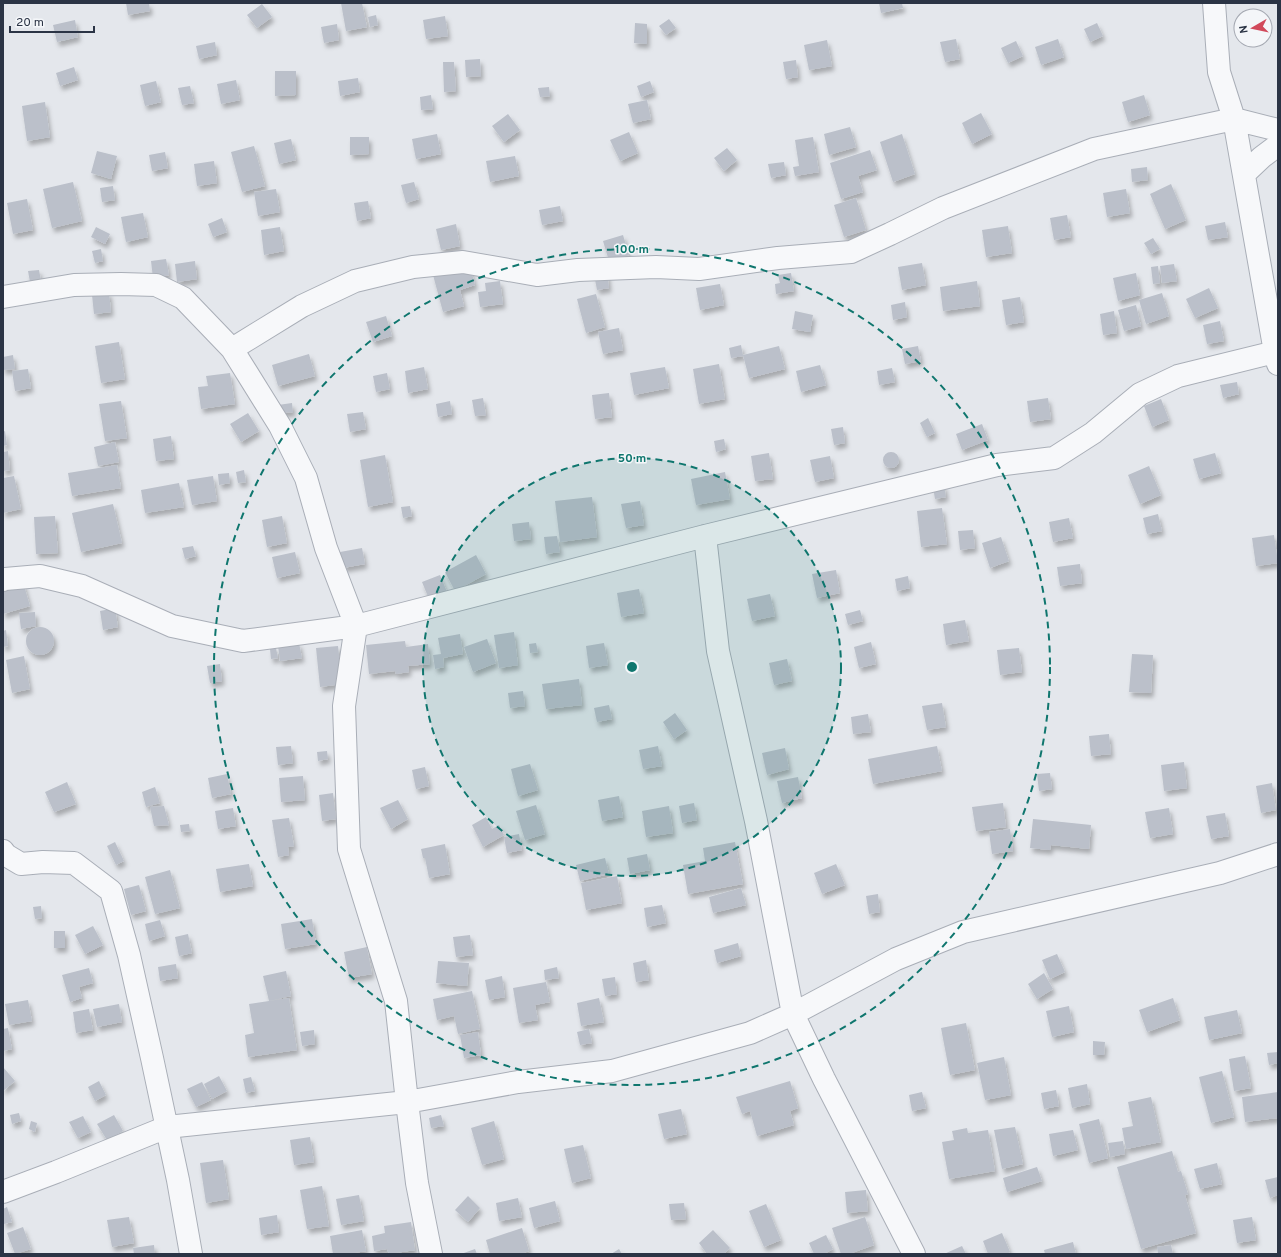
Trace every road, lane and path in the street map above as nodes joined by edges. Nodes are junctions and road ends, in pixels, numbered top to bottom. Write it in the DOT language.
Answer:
graph roads {
  1 [pos="1214,3"];
  2 [pos="1234,119"];
  3 [pos="1278,130"];
  4 [pos="1278,145"];
  5 [pos="1244,174"];
  6 [pos="3,297"];
  7 [pos="232,349"];
  8 [pos="1276,358"];
  9 [pos="705,536"];
  10 [pos="3,580"];
  11 [pos="356,626"];
  12 [pos="3,851"];
  13 [pos="1278,854"];
  14 [pos="793,1014"];
  15 [pos="406,1102"];
  16 [pos="167,1127"];
  17 [pos="3,1192"];
  18 [pos="191,1254"];
  19 [pos="431,1254"];
  20 [pos="914,1254"];
  1 -- 2 [label="street"];
  2 -- 3 [label="street"];
  2 -- 5 [label="street"];
  2 -- 7 [label="street"];
  4 -- 5 [label="street"];
  5 -- 8 [label="street"];
  6 -- 7 [label="street"];
  7 -- 11 [label="street"];
  8 -- 9 [label="street"];
  9 -- 11 [label="street"];
  9 -- 14 [label="street"];
  10 -- 11 [label="street"];
  11 -- 15 [label="street"];
  12 -- 16 [label="street"];
  13 -- 14 [label="street"];
  14 -- 15 [label="street"];
  14 -- 20 [label="street"];
  15 -- 16 [label="street"];
  15 -- 19 [label="street"];
  16 -- 17 [label="street"];
  16 -- 18 [label="street"];
}
